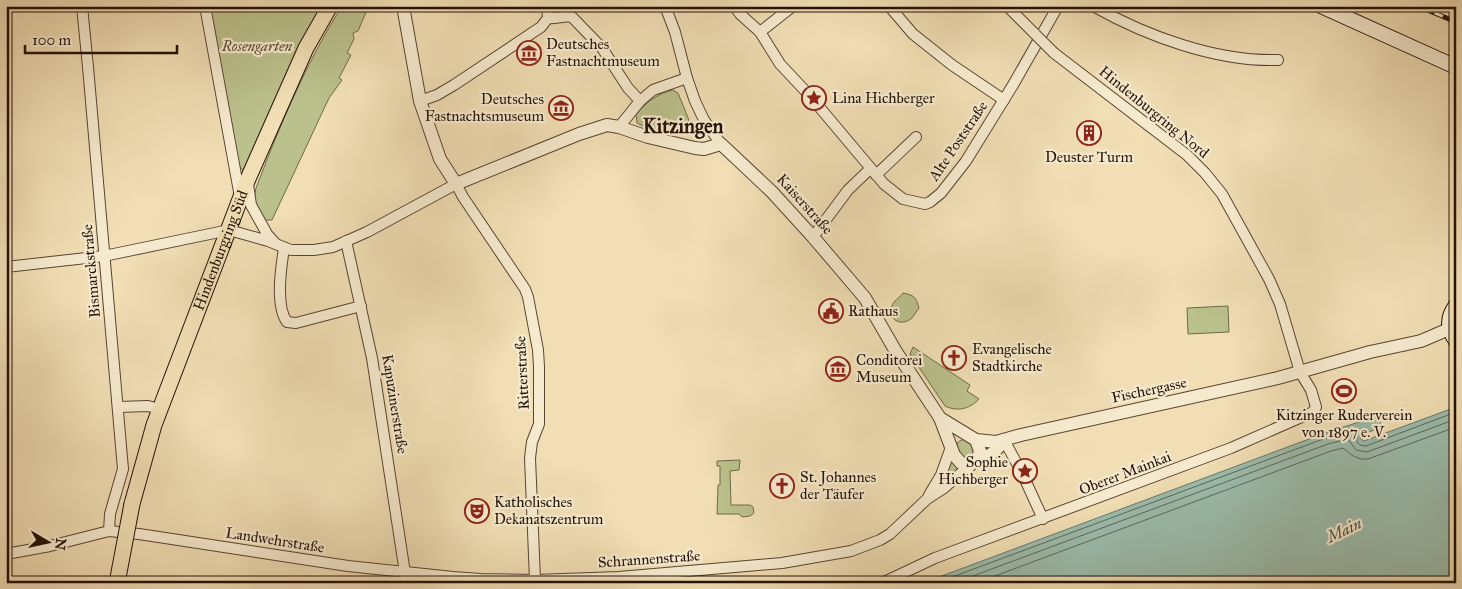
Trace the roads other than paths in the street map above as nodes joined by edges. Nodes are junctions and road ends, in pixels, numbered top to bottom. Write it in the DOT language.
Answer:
graph roads {
  1 [pos="82,6"];
  2 [pos="205,6"];
  3 [pos="330,6"];
  4 [pos="403,6"];
  5 [pos="547,6"];
  6 [pos="665,6"];
  7 [pos="734,6"];
  8 [pos="793,6"];
  9 [pos="889,6"];
  10 [pos="1058,6"];
  11 [pos="1092,6"];
  12 [pos="1321,6"];
  13 [pos="1009,7"];
  14 [pos="548,18"];
  15 [pos="760,32"];
  16 [pos="1278,60"];
  17 [pos="1456,67"];
  18 [pos="687,78"];
  19 [pos="1004,100"];
  20 [pos="420,101"];
  21 [pos="640,101"];
  22 [pos="619,127"];
  23 [pos="916,137"];
  24 [pos="721,144"];
  25 [pos="873,172"];
  26 [pos="247,181"];
  27 [pos="456,184"];
  28 [pos="240,200"];
  29 [pos="229,230"];
  30 [pos="813,237"];
  31 [pos="346,241"];
  32 [pos="280,246"];
  33 [pos="104,256"];
  34 [pos="6,267"];
  35 [pos="1456,305"];
  36 [pos="361,306"];
  37 [pos="1453,335"];
  38 [pos="1300,372"];
  39 [pos="119,407"];
  40 [pos="159,409"];
  41 [pos="940,418"];
  42 [pos="972,437"];
  43 [pos="1004,440"];
  44 [pos="951,447"];
  45 [pos="972,463"];
  46 [pos="926,499"];
  47 [pos="1043,519"];
  48 [pos="109,531"];
  49 [pos="6,554"];
  50 [pos="405,573"];
  51 [pos="535,580"];
  52 [pos="546,581"];
  53 [pos="117,583"];
  54 [pos="882,583"];
  1 -- 33 [label="street, Bismarckstraße"];
  2 -- 28 [label="street"];
  3 -- 26 [label="main road, Hindenburgring Süd"];
  4 -- 20 [label="street"];
  5 -- 14 [label="street"];
  6 -- 18 [label="street, Kaiserstraße"];
  7 -- 15 [label="street"];
  8 -- 15 [label="street"];
  9 -- 19 [label="street"];
  10 -- 19 [label="street, Alte Poststraße"];
  11 -- 16 [label="street"];
  12 -- 17 [label="main road"];
  13 -- 38 [label="street, Hindenburgring Nord, bridge"];
  14 -- 20 [label="street"];
  14 -- 21 [label="street"];
  15 -- 25 [label="street"];
  18 -- 21 [label="street"];
  18 -- 24 [label="street, Kaiserstraße"];
  19 -- 25 [label="street, Alte Poststraße"];
  20 -- 27 [label="street"];
  21 -- 22 [label="street"];
  22 -- 24 [label="street"];
  22 -- 27 [label="street"];
  23 -- 25 [label="street"];
  24 -- 30 [label="street, Kaiserstraße"];
  25 -- 30 [label="street"];
  26 -- 28 [label="main road, Hindenburgring Süd"];
  26 -- 32 [label="street"];
  27 -- 31 [label="street"];
  27 -- 51 [label="street, Ritterstraße"];
  28 -- 29 [label="main road, Hindenburgring Süd"];
  29 -- 32 [label="street"];
  29 -- 33 [label="street"];
  29 -- 40 [label="main road, Hindenburgring Süd"];
  30 -- 41 [label="street, Kaiserstraße"];
  31 -- 32 [label="street"];
  31 -- 36 [label="street, Kapuzinerstraße"];
  32 -- 36 [label="street"];
  33 -- 34 [label="street"];
  33 -- 39 [label="street, Bismarckstraße"];
  35 -- 37 [label="main road"];
  36 -- 50 [label="street, Kapuzinerstraße"];
  37 -- 38 [label="street, Fischergasse"];
  38 -- 43 [label="street, Fischergasse"];
  38 -- 47 [label="street, Oberer Mainkai"];
  39 -- 40 [label="street"];
  39 -- 48 [label="street, Bismarckstraße"];
  40 -- 53 [label="main road, Hindenburgring Süd, bridge"];
  41 -- 42 [label="street"];
  41 -- 44 [label="street"];
  42 -- 43 [label="street, Fischergasse"];
  42 -- 44 [label="street"];
  42 -- 45 [label="street"];
  43 -- 45 [label="street"];
  43 -- 47 [label="street"];
  44 -- 45 [label="street"];
  44 -- 46 [label="street"];
  45 -- 46 [label="street"];
  46 -- 52 [label="street, Schrannenstraße"];
  47 -- 54 [label="street, Oberer Mainkai"];
  48 -- 49 [label="street, Landwehrstraße"];
  48 -- 50 [label="street, Landwehrstraße"];
  50 -- 51 [label="street, Schrannenstraße"];
  51 -- 52 [label="street, Schrannenstraße"];
}
